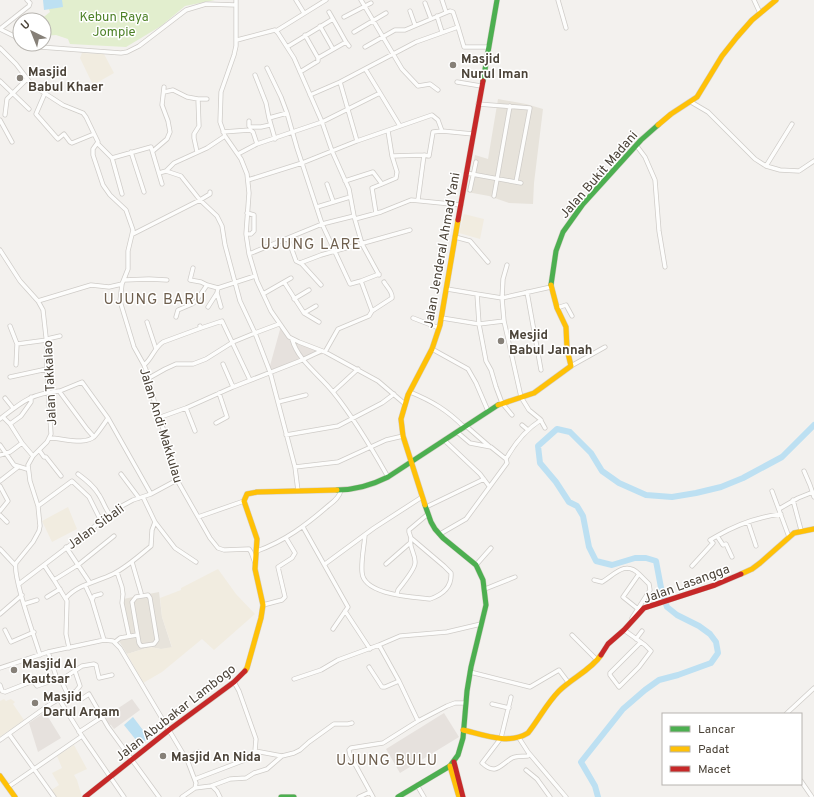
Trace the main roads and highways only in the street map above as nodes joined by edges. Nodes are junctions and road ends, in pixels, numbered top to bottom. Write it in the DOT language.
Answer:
graph roads {
  1 [pos="497,0"];
  2 [pos="776,0"];
  3 [pos="410,463"];
  4 [pos="814,529"];
  5 [pos="463,730"];
  6 [pos="452,764"];
  7 [pos="0,776"];
  8 [pos="86,796"];
  9 [pos="15,797"];
  10 [pos="281,797"];
  11 [pos="294,797"];
  12 [pos="398,797"];
  13 [pos="459,797"];
  14 [pos="463,797"];
  1 -- 3 [label="main road, Jalan Jenderal Ahmad Yani"];
  2 -- 3 [label="main road, Jalan Bukit Madani"];
  3 -- 5 [label="main road, Jalan Jenderal Ahmad Yani"];
  3 -- 8 [label="main road, Jalan Abubakar Lambogo"];
  4 -- 5 [label="main road, Jalan Lasangga"];
  5 -- 6 [label="main road, Jalan Jenderal Ahmad Yani"];
  6 -- 12 [label="main road"];
  6 -- 13 [label="main road"];
  6 -- 14 [label="main road"];
  7 -- 9 [label="main road"];
  10 -- 11 [label="main road"];
}
